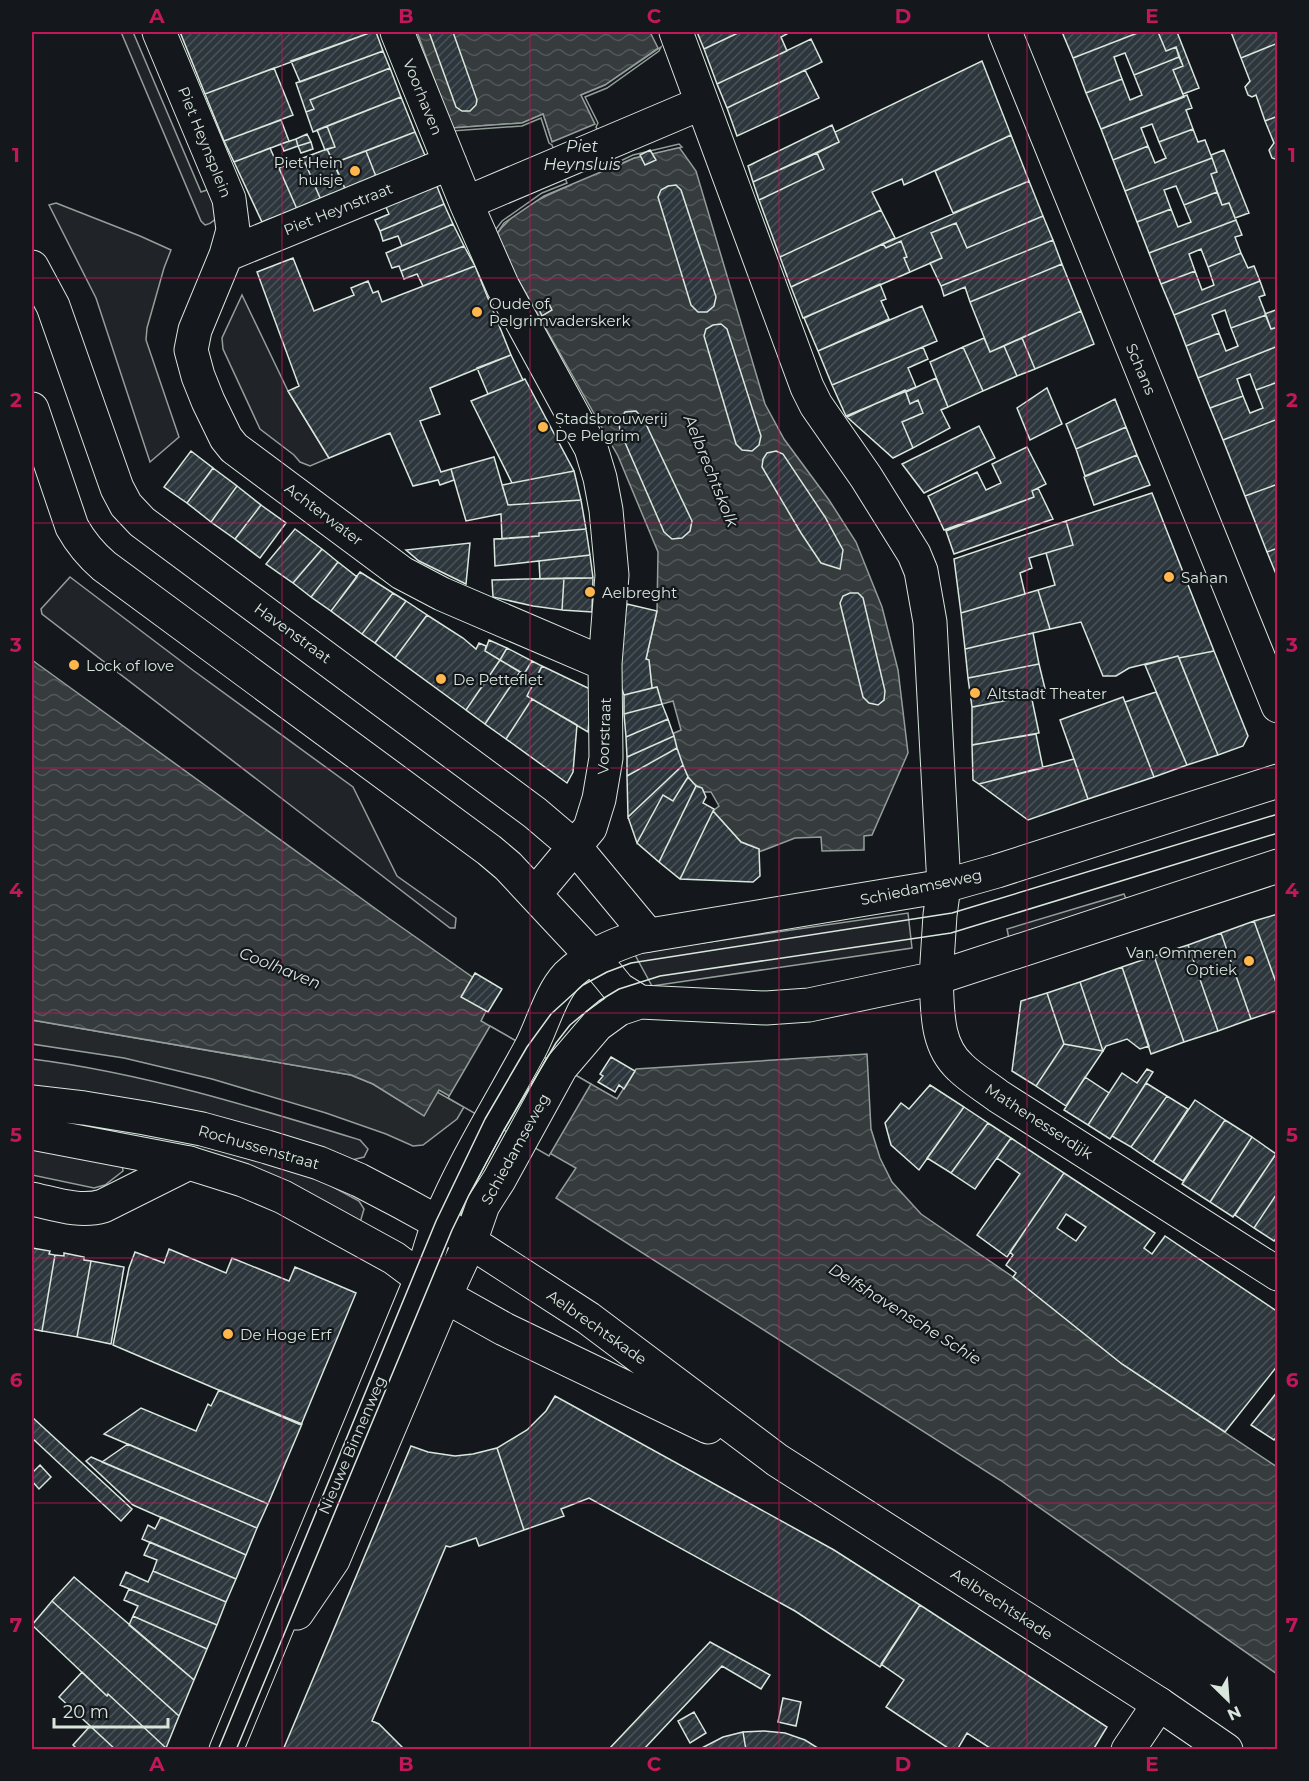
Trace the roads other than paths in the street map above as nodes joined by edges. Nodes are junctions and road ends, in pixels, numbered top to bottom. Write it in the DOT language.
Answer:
graph roads {
  1 [pos="159,32"];
  2 [pos="397,32"];
  3 [pos="676,32"];
  4 [pos="1005,32"];
  5 [pos="697,92"];
  6 [pos="450,163"];
  7 [pos="466,203"];
  8 [pos="226,255"];
  9 [pos="32,267"];
  10 [pos="32,409"];
  11 [pos="605,664"];
  12 [pos="1278,706"];
  13 [pos="1278,781"];
  14 [pos="575,847"];
  15 [pos="1278,866"];
  16 [pos="944,886"];
  17 [pos="535,894"];
  18 [pos="648,935"];
  19 [pos="592,956"];
  20 [pos="936,978"];
  21 [pos="640,1002"];
  22 [pos="32,1102"];
  23 [pos="32,1133"];
  24 [pos="189,1163"];
  25 [pos="32,1199"];
  26 [pos="439,1222"];
  27 [pos="470,1242"];
  28 [pos="1278,1274"];
  29 [pos="433,1287"];
  30 [pos="777,1460"];
  31 [pos="1159,1704"];
  32 [pos="226,1749"];
  33 [pos="1128,1749"];
  34 [pos="1226,1749"];
  1 -- 8 [label="street, Piet Heynsplein"];
  2 -- 6 [label="street, Voorhaven"];
  3 -- 5 [label="street"];
  4 -- 12 [label="street, Schans"];
  5 -- 7 [label="street"];
  5 -- 16 [label="street"];
  6 -- 7 [label="street"];
  6 -- 8 [label="street, Piet Heynstraat"];
  7 -- 11 [label="street"];
  8 -- 11 [label="street, Achterwater"];
  9 -- 14 [label="street, Havenstraat"];
  10 -- 17 [label="street"];
  11 -- 14 [label="street, Voorstraat"];
  13 -- 16 [label="street, Schiedamseweg"];
  14 -- 17 [label="street, Voorstraat"];
  14 -- 18 [label="street, Havenstraat"];
  15 -- 20 [label="street, Schiedamseweg"];
  16 -- 18 [label="street, Schiedamseweg"];
  16 -- 20 [label="street, Mathenesserdijk"];
  17 -- 19 [label="street"];
  18 -- 19 [label="street, Schiedamseweg"];
  19 -- 21 [label="street"];
  19 -- 26 [label="street, Schiedamseweg"];
  20 -- 21 [label="street, Schiedamseweg"];
  20 -- 28 [label="street, Mathenesserdijk"];
  21 -- 27 [label="street, Schiedamseweg"];
  22 -- 26 [label="street, Rochussenstraat"];
  23 -- 24 [label="street"];
  24 -- 25 [label="street"];
  24 -- 29 [label="street"];
  26 -- 27 [label="street, Rochussenstraat"];
  26 -- 29 [label="street, Nieuwe Binnenweg"];
  27 -- 29 [label="street, Schiedamseweg"];
  27 -- 30 [label="street, Aelbrechtskade"];
  29 -- 30 [label="street, Aelbrechtskade"];
  29 -- 32 [label="street, Nieuwe Binnenweg"];
  30 -- 31 [label="street, Aelbrechtskade"];
  31 -- 33 [label="street"];
  31 -- 34 [label="street, Aelbrechtskade"];
}
